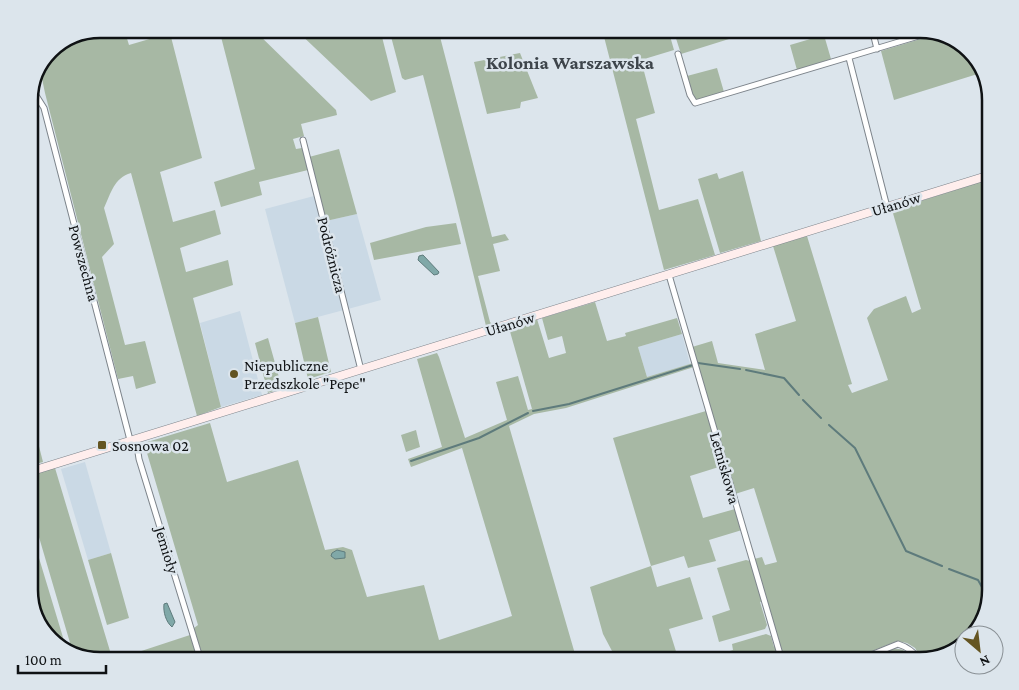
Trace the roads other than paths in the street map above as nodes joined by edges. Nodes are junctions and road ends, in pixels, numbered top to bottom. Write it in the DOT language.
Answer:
graph roads {
  1 [pos="874,38"];
  2 [pos="913,38"];
  3 [pos="877,49"];
  4 [pos="678,54"];
  5 [pos="849,58"];
  6 [pos="38,98"];
  7 [pos="303,140"];
  8 [pos="982,177"];
  9 [pos="887,207"];
  10 [pos="669,275"];
  11 [pos="361,370"];
  12 [pos="133,440"];
  13 [pos="38,469"];
  14 [pos="198,652"];
  15 [pos="779,652"];
  16 [pos="877,652"];
  17 [pos="914,652"];
  1 -- 3 [label="street"];
  2 -- 3 [label="street"];
  3 -- 5 [label="street"];
  4 -- 5 [label="street"];
  5 -- 9 [label="street"];
  6 -- 12 [label="street, Powszechna"];
  7 -- 11 [label="street, Podróżnicza"];
  8 -- 9 [label="street, Ułanów"];
  9 -- 10 [label="street, Ułanów"];
  10 -- 11 [label="street, Ułanów"];
  10 -- 15 [label="street, Letniskowa"];
  11 -- 12 [label="street, Ułanów"];
  12 -- 13 [label="street, Ułanów"];
  12 -- 14 [label="street, Jemioły"];
  16 -- 17 [label="street"];
}
